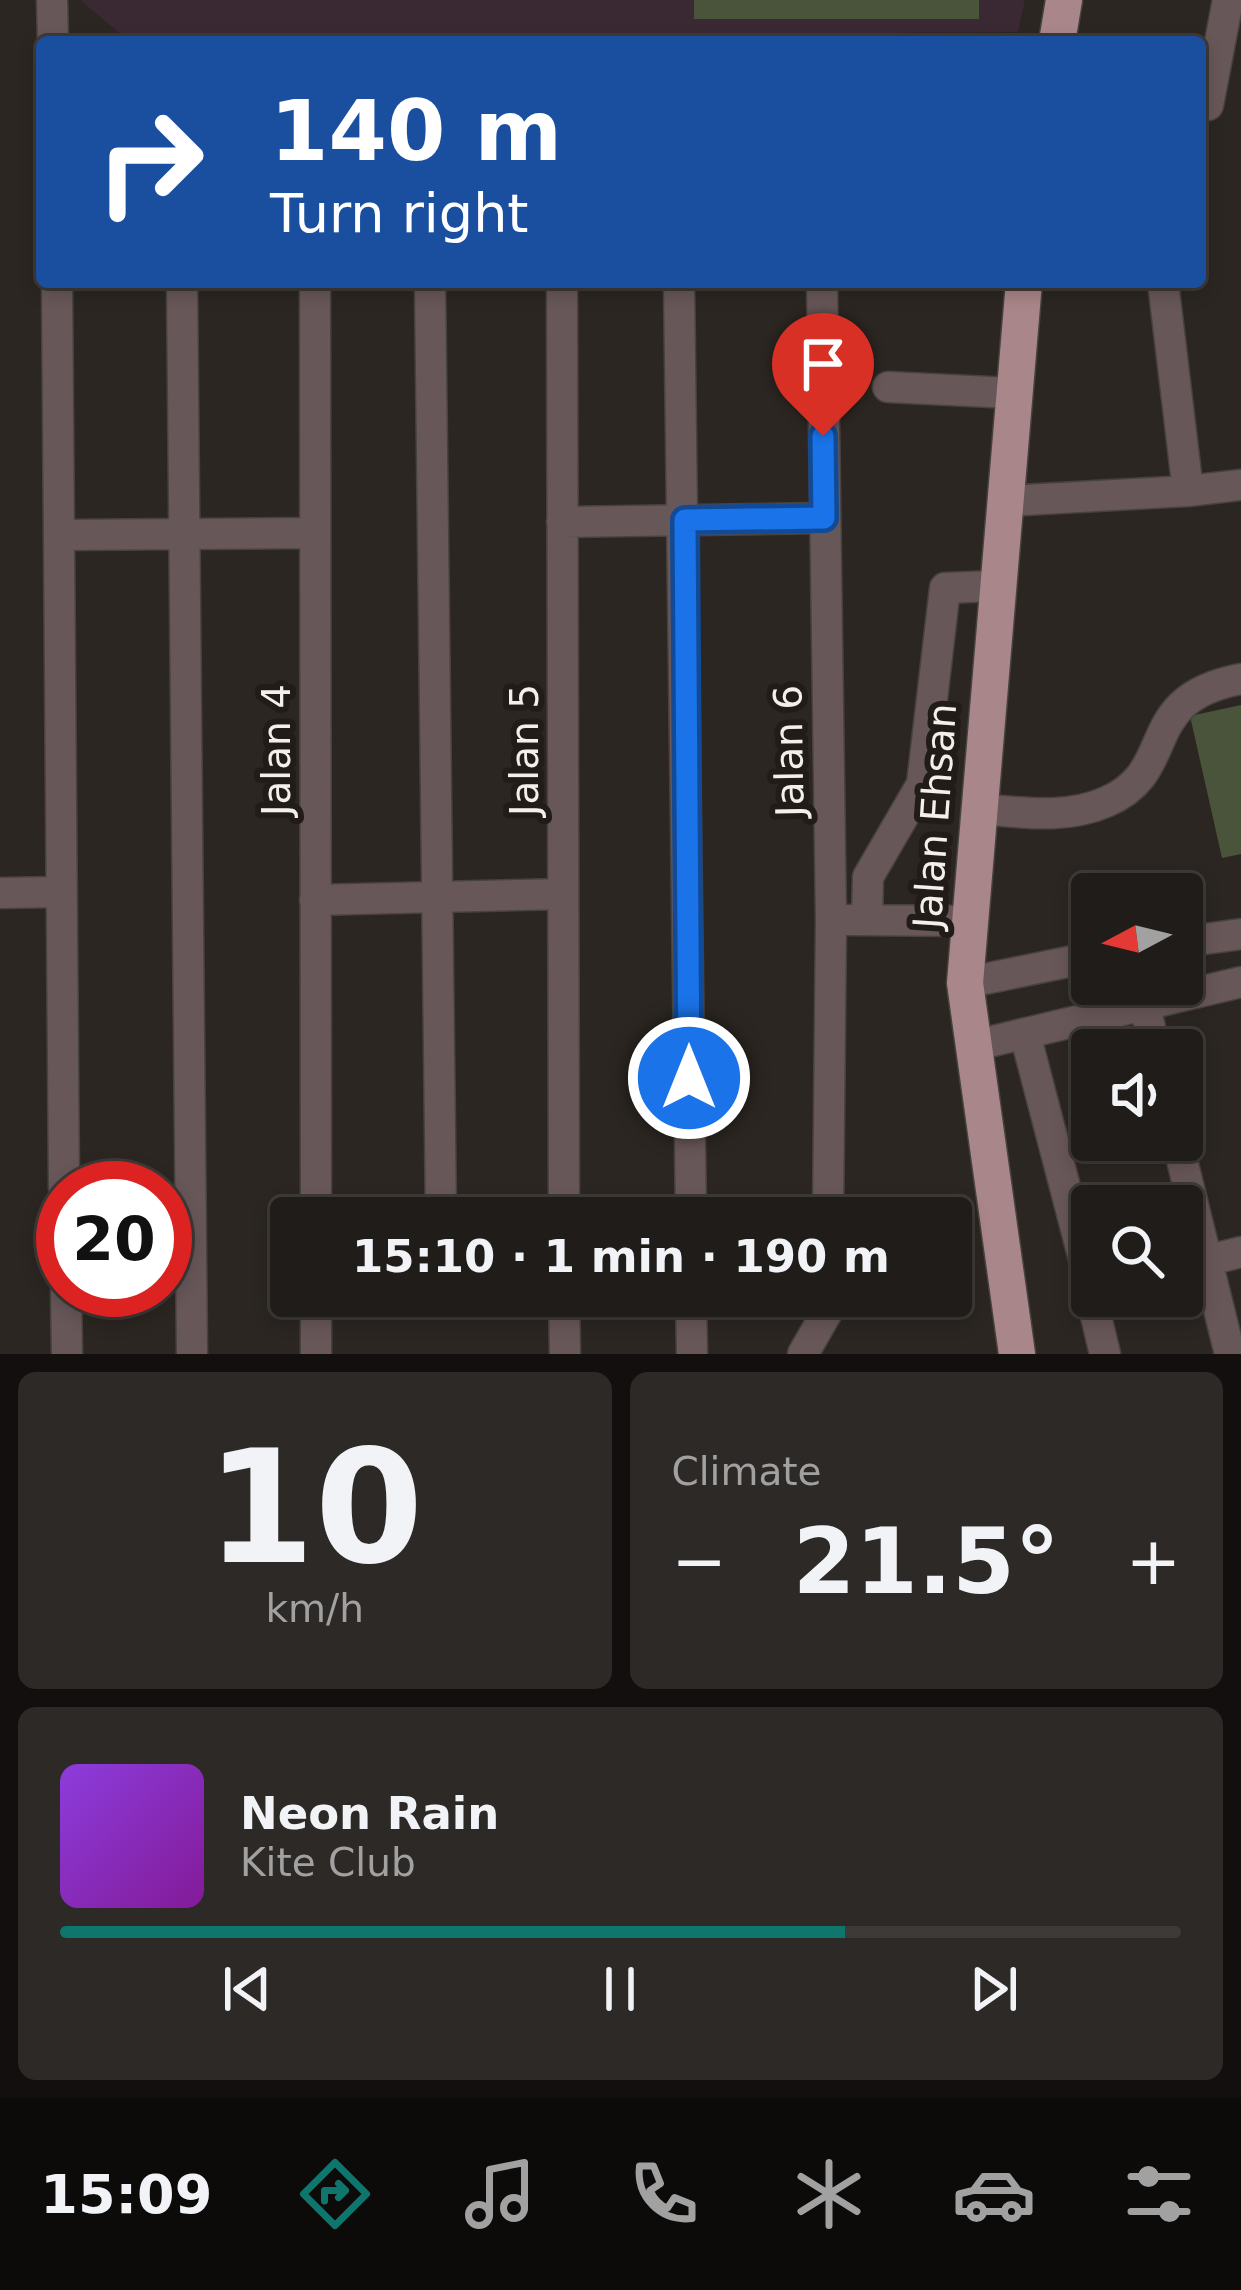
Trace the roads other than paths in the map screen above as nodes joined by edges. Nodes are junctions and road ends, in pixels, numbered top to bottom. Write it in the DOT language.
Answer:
graph roads {
  1 [pos="52,0"];
  2 [pos="1064,0"];
  3 [pos="1228,0"];
  4 [pos="53,36"];
  5 [pos="1058,36"];
  6 [pos="1206,97"];
  7 [pos="1241,103"];
  8 [pos="1206,106"];
  9 [pos="57,288"];
  10 [pos="182,288"];
  11 [pos="315,288"];
  12 [pos="430,288"];
  13 [pos="562,288"];
  14 [pos="679,288"];
  15 [pos="822,288"];
  16 [pos="1023,288"];
  17 [pos="1164,288"];
  18 [pos="888,387"];
  19 [pos="1011,393"];
  20 [pos="1241,485"];
  21 [pos="1188,491"];
  22 [pos="1005,501"];
  23 [pos="824,518"];
  24 [pos="685,520"];
  25 [pos="562,522"];
  26 [pos="315,533"];
  27 [pos="186,534"];
  28 [pos="60,536"];
  29 [pos="994,586"];
  30 [pos="1241,679"];
  31 [pos="978,809"];
  32 [pos="58,892"];
  33 [pos="0,893"];
  34 [pos="563,894"];
  35 [pos="437,897"];
  36 [pos="315,900"];
  37 [pos="831,920"];
  38 [pos="867,920"];
  39 [pos="969,921"];
  40 [pos="1241,934"];
  41 [pos="1203,939"];
  42 [pos="1071,962"];
  43 [pos="1241,982"];
  44 [pos="965,983"];
  45 [pos="1203,991"];
  46 [pos="1145,1005"];
  47 [pos="1150,1029"];
  48 [pos="1025,1034"];
  49 [pos="972,1046"];
  50 [pos="63,1161"];
  51 [pos="316,1197"];
  52 [pos="441,1197"];
  53 [pos="564,1197"];
  54 [pos="691,1197"];
  55 [pos="828,1197"];
  56 [pos="1071,1212"];
  57 [pos="1241,1252"];
  58 [pos="1203,1262"];
  59 [pos="1203,1286"];
  60 [pos="66,1317"];
  61 [pos="316,1317"];
  62 [pos="564,1317"];
  63 [pos="691,1317"];
  64 [pos="823,1317"];
  65 [pos="1097,1317"];
  66 [pos="67,1354"];
  67 [pos="192,1354"];
  68 [pos="316,1354"];
  69 [pos="565,1354"];
  70 [pos="692,1354"];
  71 [pos="803,1354"];
  72 [pos="1017,1354"];
  73 [pos="1105,1354"];
  74 [pos="1231,1354"];
  1 -- 4 [label="street"];
  2 -- 5 [label="main road"];
  3 -- 6 [label="street"];
  7 -- 8 [label="street"];
  9 -- 28 [label="street"];
  10 -- 27 [label="street"];
  11 -- 26 [label="street, Jalan 4"];
  12 -- 35 [label="street"];
  13 -- 25 [label="street, Jalan 5"];
  14 -- 24 [label="street"];
  15 -- 23 [label="street, Jalan 6"];
  16 -- 19 [label="main road, Jalan Ehsan"];
  17 -- 21 [label="street"];
  18 -- 19 [label="street"];
  19 -- 22 [label="main road, Jalan Ehsan"];
  20 -- 21 [label="street"];
  21 -- 22 [label="street"];
  22 -- 29 [label="main road, Jalan Ehsan"];
  23 -- 24 [label="street"];
  23 -- 37 [label="street, Jalan 6"];
  24 -- 25 [label="street"];
  24 -- 54 [label="street"];
  25 -- 34 [label="street, Jalan 5"];
  26 -- 27 [label="street"];
  26 -- 36 [label="street, Jalan 4"];
  27 -- 28 [label="street"];
  27 -- 67 [label="street"];
  28 -- 32 [label="street"];
  29 -- 31 [label="main road, Jalan Ehsan"];
  29 -- 38 [label="street"];
  30 -- 31 [label="street"];
  31 -- 39 [label="main road, Jalan Ehsan"];
  32 -- 33 [label="street"];
  32 -- 50 [label="street"];
  34 -- 35 [label="street"];
  34 -- 53 [label="street, Jalan 5"];
  35 -- 36 [label="street"];
  35 -- 52 [label="street"];
  36 -- 51 [label="street, Jalan 4"];
  37 -- 38 [label="street"];
  37 -- 55 [label="street, Jalan 6"];
  38 -- 39 [label="street"];
  39 -- 44 [label="main road, Jalan Ehsan"];
  40 -- 41 [label="street"];
  42 -- 44 [label="street"];
  43 -- 45 [label="street"];
  44 -- 49 [label="main road, Jalan Ehsan"];
  46 -- 47 [label="street"];
  46 -- 48 [label="street"];
  48 -- 49 [label="street"];
  48 -- 56 [label="street"];
  49 -- 72 [label="main road, Jalan Ehsan"];
  57 -- 58 [label="street"];
  59 -- 74 [label="street"];
  60 -- 66 [label="street"];
  61 -- 68 [label="street"];
  62 -- 69 [label="street"];
  63 -- 70 [label="street"];
  64 -- 71 [label="street"];
  65 -- 73 [label="street"];
}
